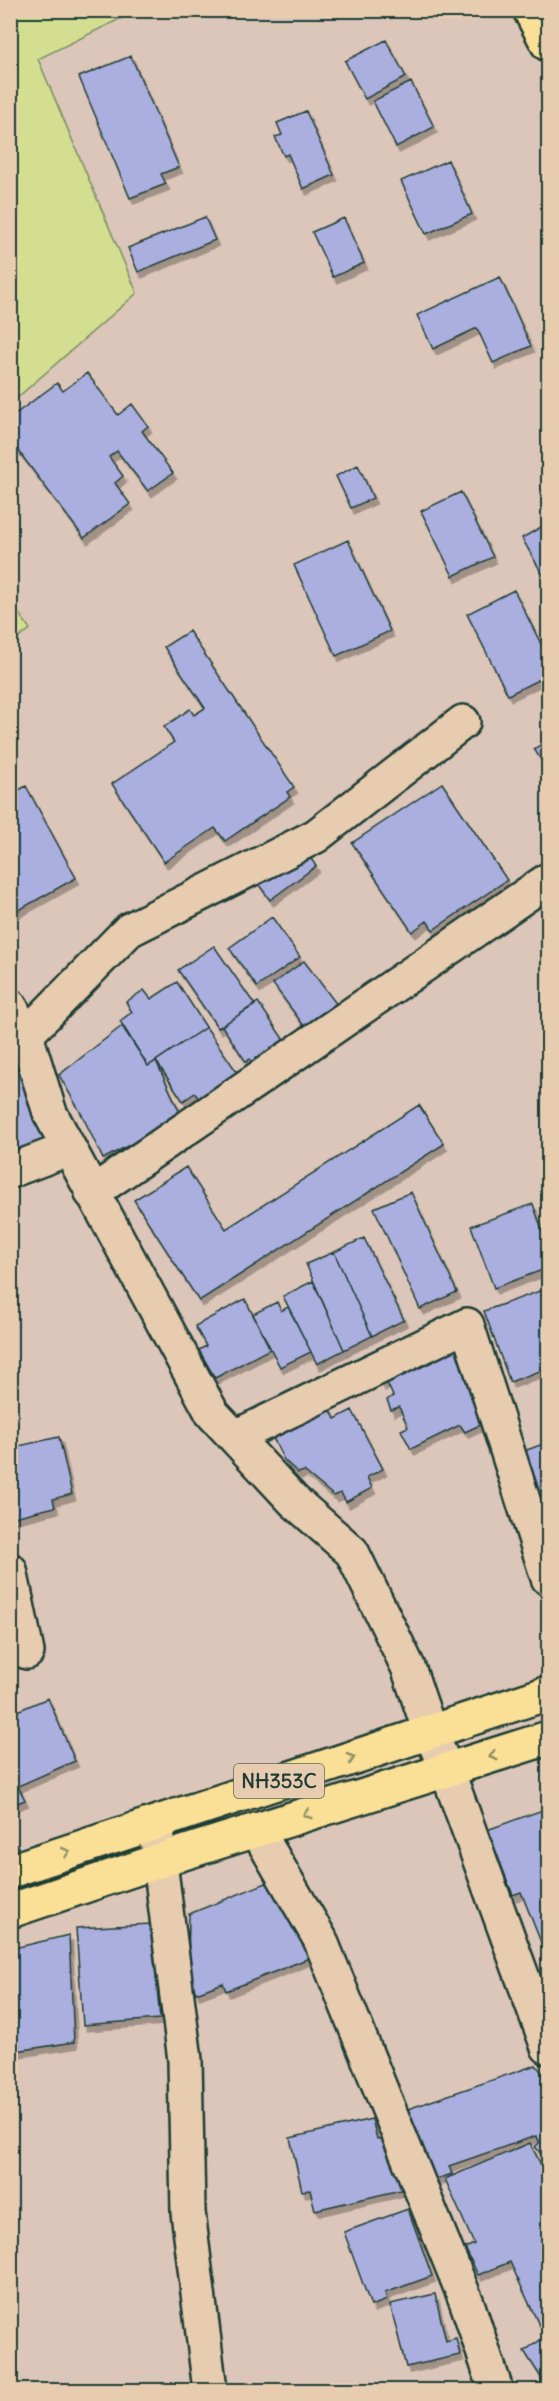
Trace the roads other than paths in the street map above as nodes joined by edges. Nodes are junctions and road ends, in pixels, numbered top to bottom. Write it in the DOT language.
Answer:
graph roads {
  1 [pos="530,10"];
  2 [pos="549,44"];
  3 [pos="464,722"];
  4 [pos="549,880"];
  5 [pos="10,1006"];
  6 [pos="26,1035"];
  7 [pos="68,1149"];
  8 [pos="10,1171"];
  9 [pos="92,1193"];
  10 [pos="235,1437"];
  11 [pos="10,1570"];
  12 [pos="548,1572"];
  13 [pos="27,1652"];
  14 [pos="549,1693"];
  15 [pos="430,1732"];
  16 [pos="549,1738"];
  17 [pos="447,1770"];
  18 [pos="155,1823"];
  19 [pos="257,1830"];
  20 [pos="158,1861"];
  21 [pos="10,1871"];
  22 [pos="10,1911"];
  23 [pos="547,2042"];
  24 [pos="210,2391"];
  25 [pos="496,2391"];
  1 -- 2 [label="highway"];
  3 -- 6 [label="street"];
  4 -- 9 [label="street"];
  5 -- 6 [label="street"];
  6 -- 7 [label="street"];
  7 -- 8 [label="street"];
  7 -- 9 [label="street"];
  9 -- 10 [label="street"];
  10 -- 12 [label="street"];
  10 -- 15 [label="street"];
  11 -- 13 [label="street"];
  14 -- 15 [label="highway, NH353C"];
  15 -- 17 [label="street"];
  18 -- 15 [label="highway, NH353C, one-way"];
  16 -- 17 [label="highway, NH353C, one-way"];
  17 -- 19 [label="highway, NH353C, one-way"];
  17 -- 23 [label="street"];
  18 -- 20 [label="street"];
  21 -- 18 [label="highway, NH353C, one-way"];
  19 -- 20 [label="highway, NH353C"];
  19 -- 25 [label="street"];
  20 -- 22 [label="highway, NH353C"];
  20 -- 24 [label="street"];
}
